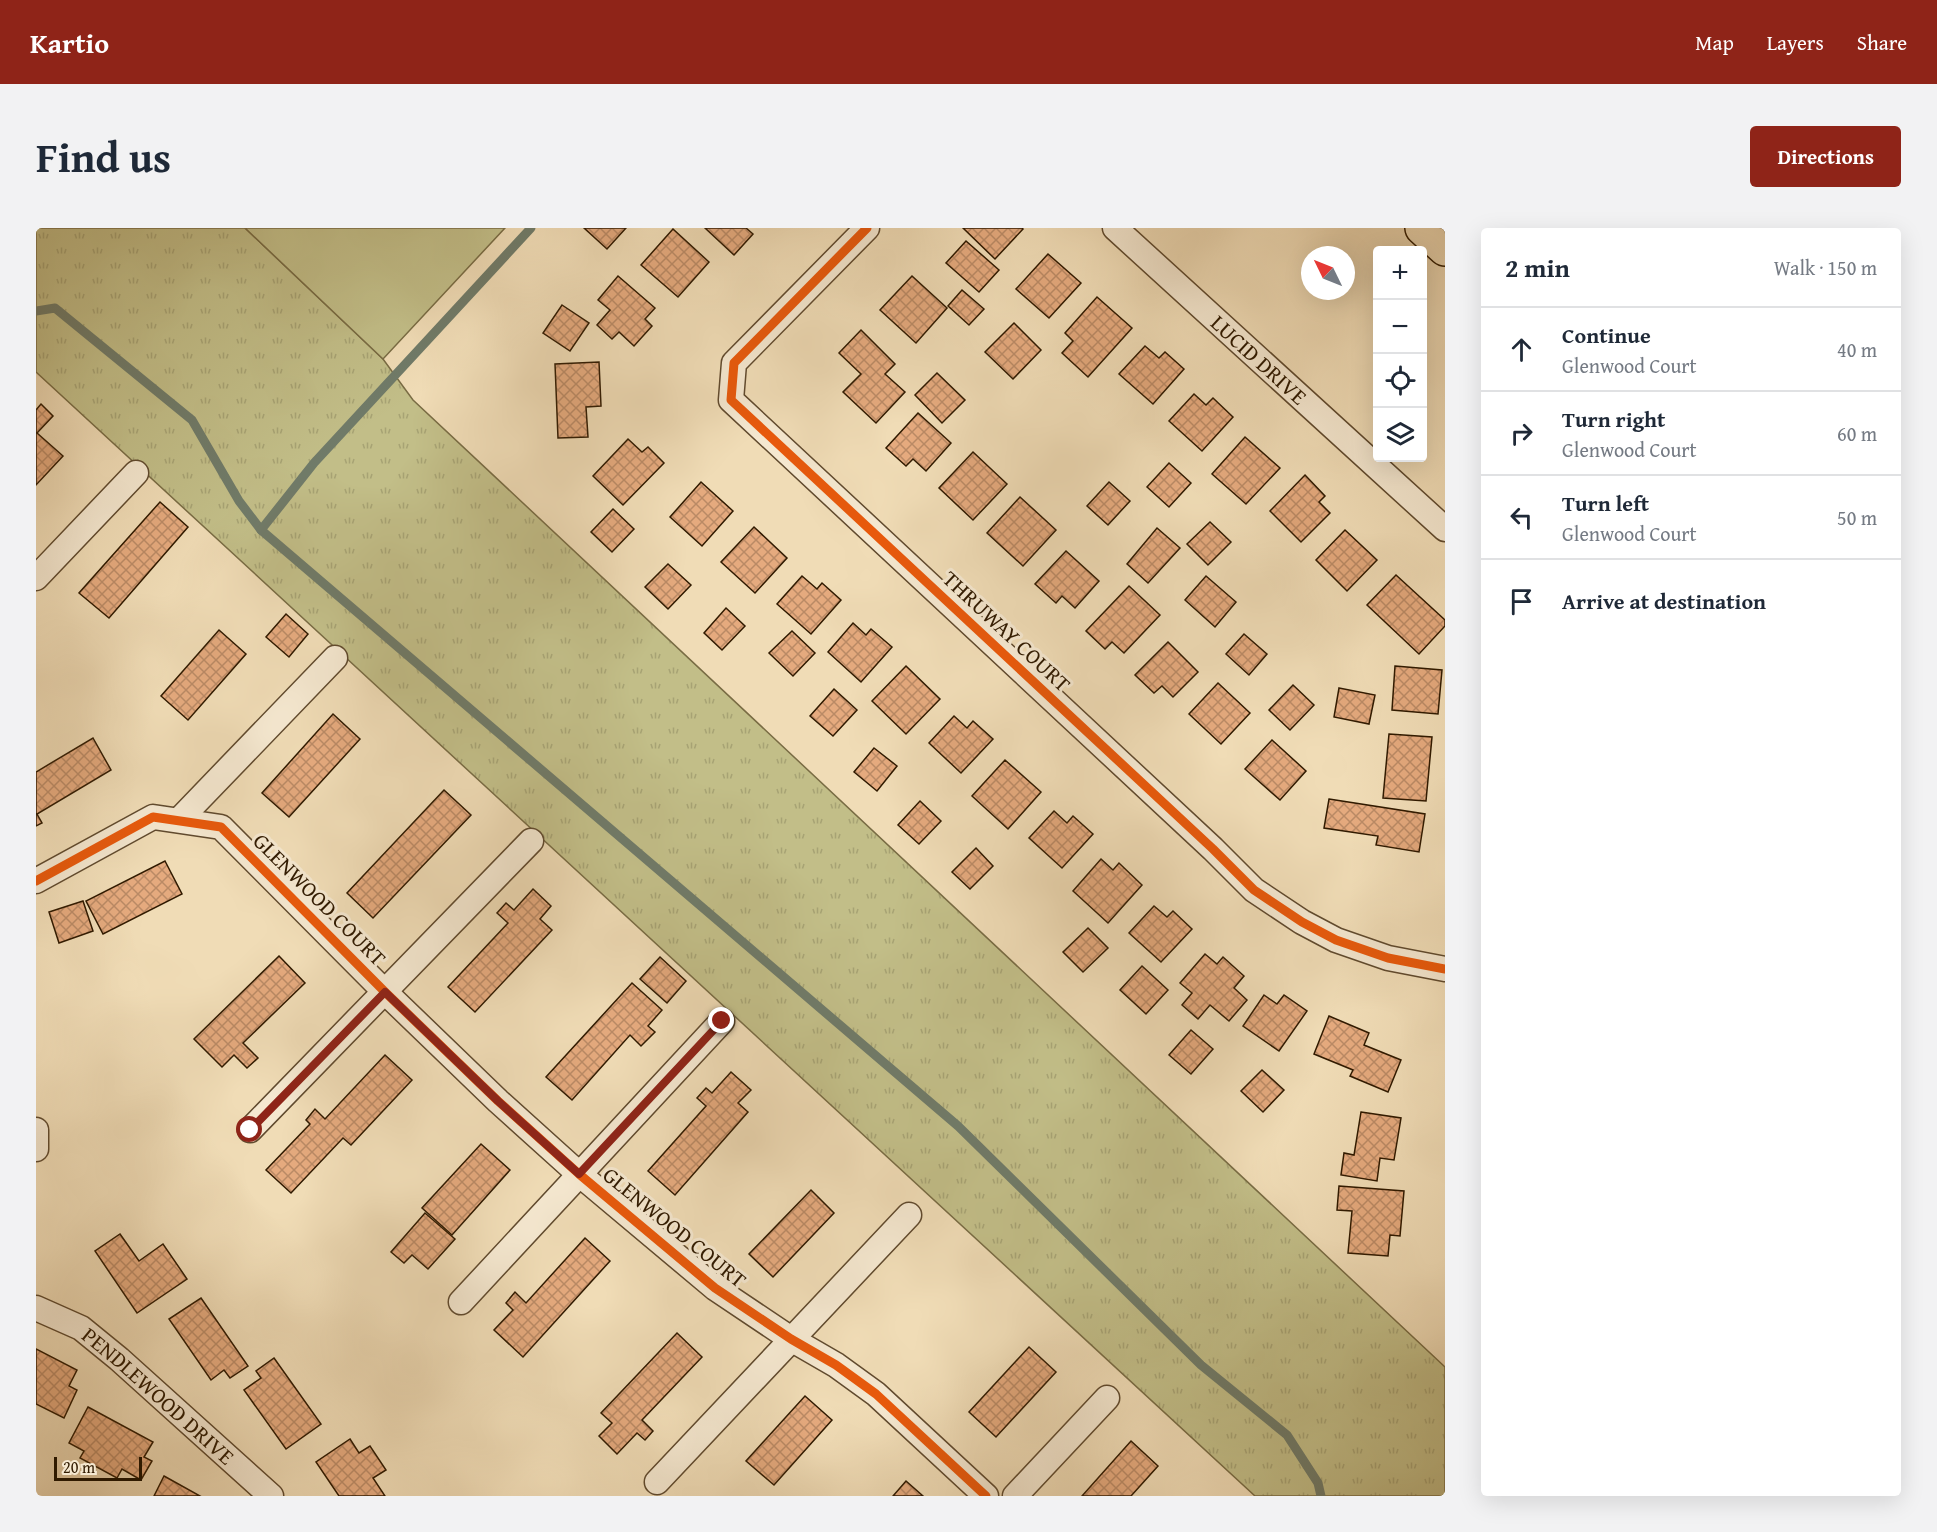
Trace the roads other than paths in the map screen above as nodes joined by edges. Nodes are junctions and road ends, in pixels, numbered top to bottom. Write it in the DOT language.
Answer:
graph roads {
  1 [pos="1115,228"];
  2 [pos="1422,228"];
  3 [pos="861,235"];
  4 [pos="1445,249"];
  5 [pos="136,473"];
  6 [pos="1445,529"];
  7 [pos="36,578"];
  8 [pos="336,658"];
  9 [pos="179,820"];
  10 [pos="531,841"];
  11 [pos="36,881"];
  12 [pos="1445,969"];
  13 [pos="385,992"];
  14 [pos="722,1021"];
  15 [pos="36,1130"];
  16 [pos="250,1130"];
  17 [pos="36,1149"];
  18 [pos="579,1174"];
  19 [pos="909,1215"];
  20 [pos="460,1302"];
  21 [pos="36,1308"];
  22 [pos="791,1339"];
  23 [pos="1107,1398"];
  24 [pos="657,1482"];
  25 [pos="271,1496"];
  26 [pos="986,1496"];
  27 [pos="1015,1496"];
  1 -- 6 [label="street, LUCID DRIVE"];
  2 -- 4 [label="highway"];
  3 -- 12 [label="street, THRUWAY COURT"];
  5 -- 7 [label="street"];
  8 -- 9 [label="street"];
  9 -- 11 [label="street, GLENWOOD COURT"];
  9 -- 13 [label="street, GLENWOOD COURT"];
  10 -- 13 [label="street, GLENWOOD COURT"];
  13 -- 16 [label="street, GLENWOOD COURT"];
  13 -- 18 [label="street, GLENWOOD COURT"];
  14 -- 18 [label="street, GLENWOOD COURT"];
  15 -- 17 [label="street"];
  18 -- 20 [label="street, GLENWOOD COURT"];
  18 -- 22 [label="street, GLENWOOD COURT"];
  19 -- 22 [label="street"];
  21 -- 25 [label="street, PENDLEWOOD DRIVE"];
  22 -- 24 [label="street"];
  22 -- 26 [label="street, GLENWOOD COURT"];
  23 -- 27 [label="street"];
}
